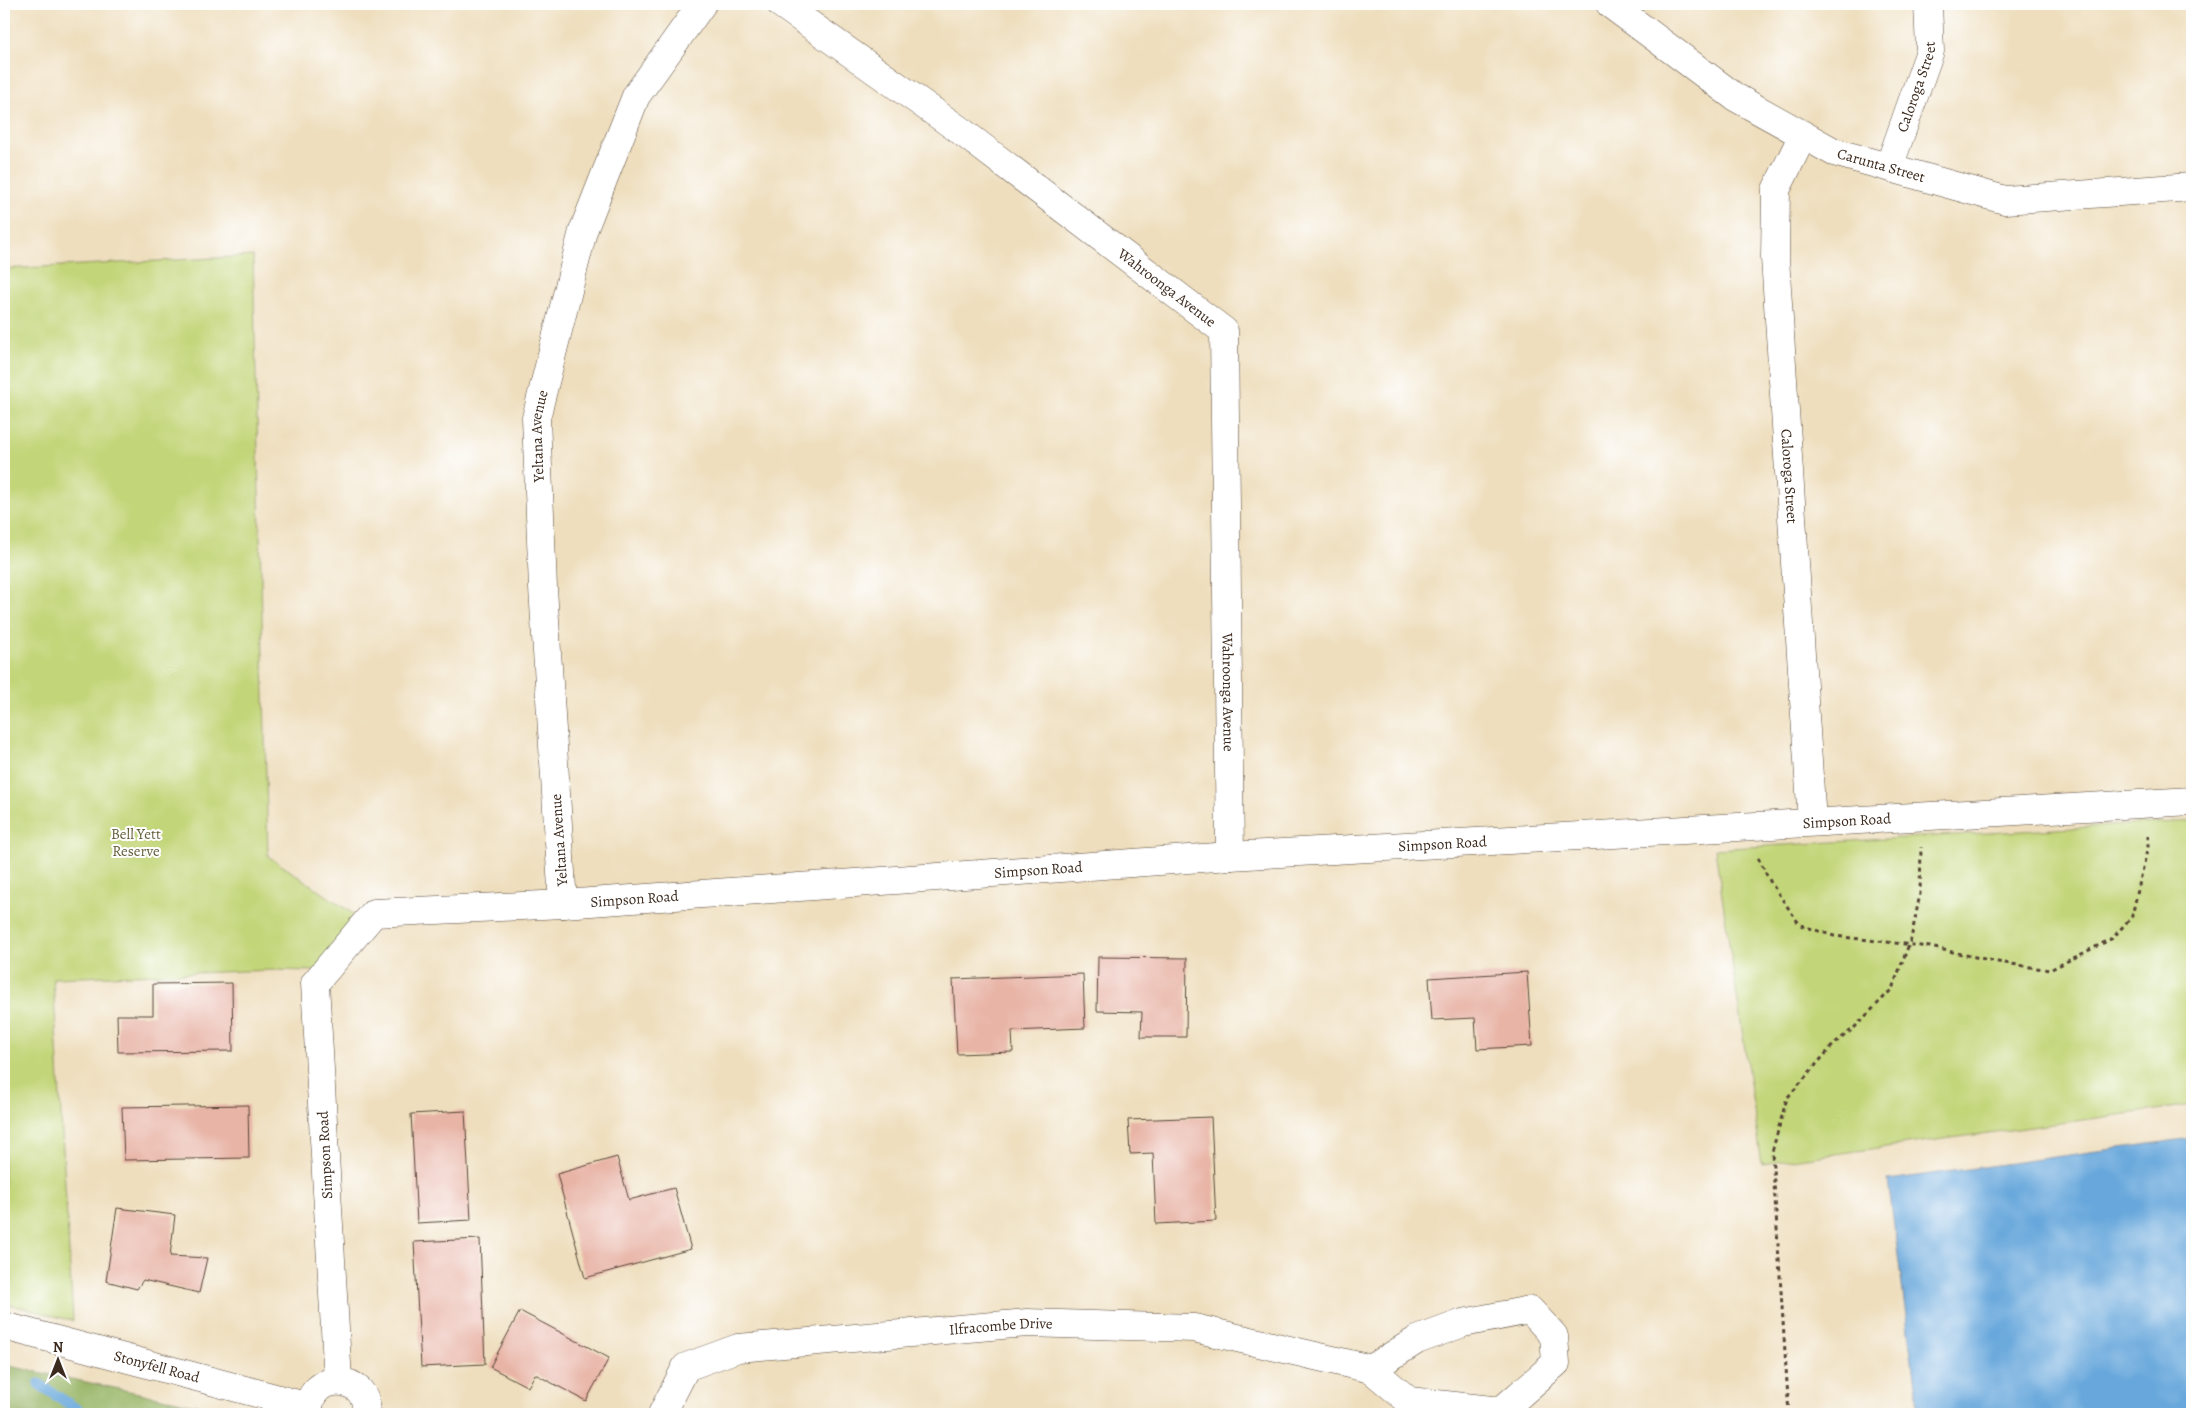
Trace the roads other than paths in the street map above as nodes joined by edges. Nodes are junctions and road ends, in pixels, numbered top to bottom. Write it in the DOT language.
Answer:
graph roads {
  1 [pos="702,4"];
  2 [pos="781,4"];
  3 [pos="1610,4"];
  4 [pos="1928,4"];
  5 [pos="1802,135"];
  6 [pos="1889,167"];
  7 [pos="2192,187"];
  8 [pos="2192,801"];
  9 [pos="1812,822"];
  10 [pos="1230,856"];
  11 [pos="563,904"];
  12 [pos="4,1326"];
  13 [pos="1371,1369"];
  14 [pos="338,1381"];
  15 [pos="309,1410"];
  16 [pos="366,1414"];
  17 [pos="662,1414"];
  1 -- 11 [label="street, Yeltana Avenue"];
  2 -- 10 [label="street, Wahroonga Avenue"];
  3 -- 5 [label="street, Carunta Street"];
  4 -- 6 [label="street, Caloroga Street"];
  5 -- 6 [label="street, Carunta Street"];
  5 -- 9 [label="street, Caloroga Street"];
  6 -- 7 [label="street, Carunta Street"];
  8 -- 9 [label="street, Simpson Road"];
  9 -- 10 [label="street, Simpson Road"];
  10 -- 11 [label="street, Simpson Road"];
  11 -- 14 [label="street, Simpson Road"];
  12 -- 15 [label="street, Stonyfell Road"];
  13 -- 13 [label="street, Ilfracombe Drive"];
  13 -- 17 [label="street, Ilfracombe Drive"];
  14 -- 15 [label="street"];
  14 -- 16 [label="street"];
}
